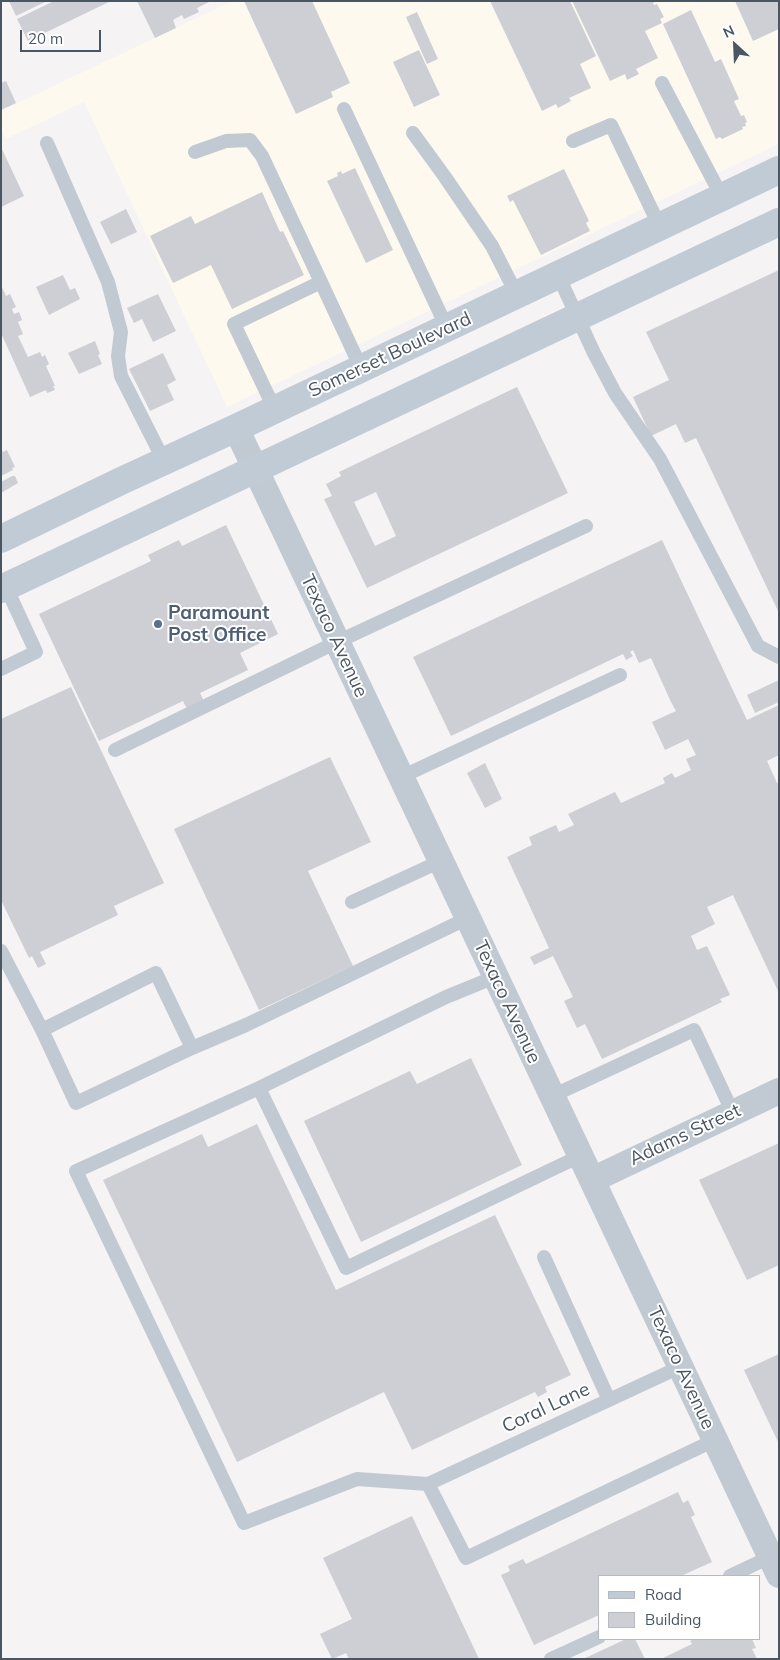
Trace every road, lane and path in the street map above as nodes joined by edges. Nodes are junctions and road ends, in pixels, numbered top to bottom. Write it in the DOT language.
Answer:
graph roads {
  1 [pos="662,83"];
  2 [pos="344,109"];
  3 [pos="413,133"];
  4 [pos="573,141"];
  5 [pos="47,143"];
  6 [pos="195,152"];
  7 [pos="779,170"];
  8 [pos="722,197"];
  9 [pos="779,222"];
  10 [pos="660,227"];
  11 [pos="558,275"];
  12 [pos="321,282"];
  13 [pos="517,295"];
  14 [pos="577,318"];
  15 [pos="448,328"];
  16 [pos="362,368"];
  17 [pos="275,410"];
  18 [pos="236,428"];
  19 [pos="164,461"];
  20 [pos="255,470"];
  21 [pos="586,526"];
  22 [pos="1,539"];
  23 [pos="4,588"];
  24 [pos="337,642"];
  25 [pos="779,658"];
  26 [pos="1,669"];
  27 [pos="620,675"];
  28 [pos="115,750"];
  29 [pos="401,777"];
  30 [pos="440,861"];
  31 [pos="352,902"];
  32 [pos="468,918"];
  33 [pos="1,951"];
  34 [pos="496,977"];
  35 [pos="42,1030"];
  36 [pos="192,1048"];
  37 [pos="259,1088"];
  38 [pos="779,1091"];
  39 [pos="552,1096"];
  40 [pos="733,1113"];
  41 [pos="580,1156"];
  42 [pos="592,1180"];
  43 [pos="544,1257"];
  44 [pos="680,1368"];
  45 [pos="609,1400"];
  46 [pos="715,1440"];
  47 [pos="428,1484"];
  48 [pos="774,1566"];
  49 [pos="734,1575"];
  50 [pos="598,1637"];
  51 [pos="551,1659"];
  1 -- 8 [label="lane"];
  2 -- 15 [label="lane"];
  3 -- 13 [label="lane"];
  4 -- 10 [label="lane"];
  5 -- 19 [label="lane"];
  6 -- 12 [label="lane"];
  7 -- 8 [label="main road, Somerset Boulevard"];
  8 -- 10 [label="main road, Somerset Boulevard"];
  9 -- 14 [label="main road"];
  10 -- 11 [label="main road, Somerset Boulevard"];
  11 -- 13 [label="main road, Somerset Boulevard"];
  11 -- 14 [label="lane"];
  12 -- 16 [label="lane"];
  12 -- 17 [label="lane"];
  13 -- 15 [label="main road, Somerset Boulevard"];
  14 -- 20 [label="main road"];
  14 -- 25 [label="lane"];
  15 -- 16 [label="main road, Somerset Boulevard"];
  16 -- 17 [label="main road, Somerset Boulevard"];
  17 -- 18 [label="main road, Somerset Boulevard"];
  18 -- 19 [label="main road, Somerset Boulevard"];
  18 -- 20 [label="street, Texaco Avenue"];
  19 -- 22 [label="main road, Somerset Boulevard"];
  20 -- 23 [label="main road"];
  20 -- 24 [label="street, Texaco Avenue"];
  21 -- 24 [label="lane"];
  23 -- 26 [label="lane"];
  24 -- 28 [label="lane"];
  24 -- 29 [label="street, Texaco Avenue"];
  27 -- 29 [label="lane"];
  29 -- 30 [label="street, Texaco Avenue"];
  30 -- 31 [label="lane"];
  30 -- 32 [label="street, Texaco Avenue"];
  32 -- 34 [label="street, Texaco Avenue"];
  32 -- 36 [label="lane"];
  33 -- 35 [label="lane"];
  34 -- 37 [label="lane"];
  34 -- 39 [label="street, Texaco Avenue"];
  35 -- 36 [label="lane"];
  35 -- 36 [label="lane"];
  37 -- 41 [label="lane"];
  37 -- 47 [label="lane"];
  38 -- 40 [label="street, Adams Street"];
  39 -- 40 [label="lane"];
  39 -- 41 [label="street, Texaco Avenue"];
  40 -- 42 [label="street, Adams Street"];
  41 -- 42 [label="street, Texaco Avenue"];
  42 -- 44 [label="street, Texaco Avenue"];
  43 -- 45 [label="lane"];
  44 -- 45 [label="lane, Coral Lane"];
  44 -- 46 [label="street, Texaco Avenue"];
  45 -- 47 [label="lane, Coral Lane"];
  46 -- 47 [label="lane"];
  46 -- 48 [label="street, Texaco Avenue"];
  48 -- 49 [label="lane"];
  50 -- 51 [label="lane"];
}
